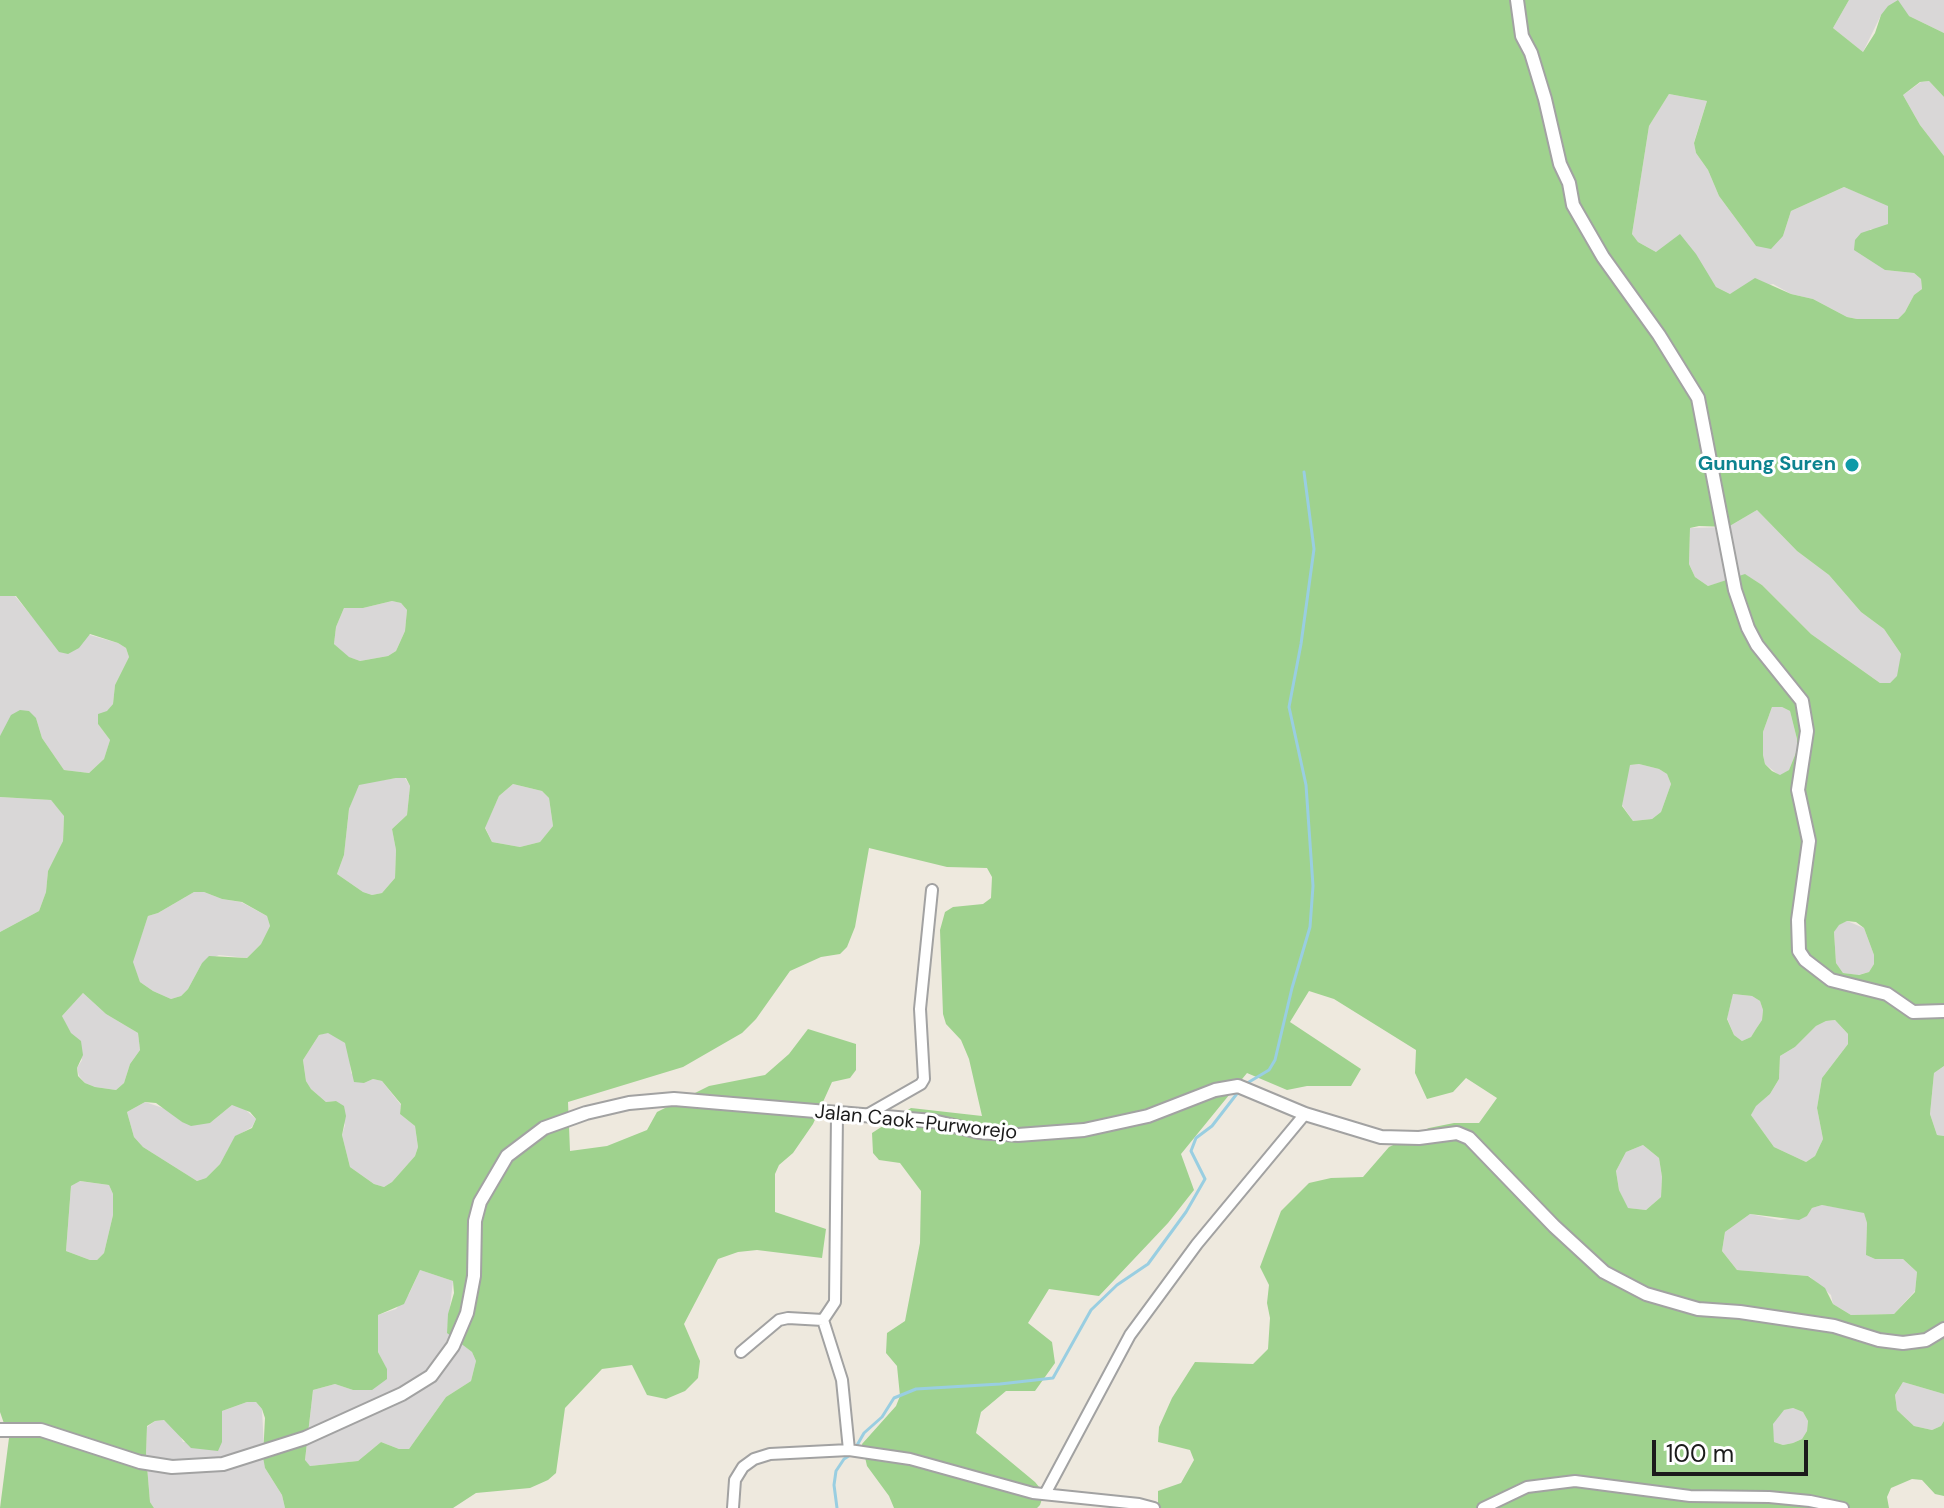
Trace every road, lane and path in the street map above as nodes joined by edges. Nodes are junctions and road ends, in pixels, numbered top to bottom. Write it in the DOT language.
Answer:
graph roads {
  1 [pos="1517,0"];
  2 [pos="932,890"];
  3 [pos="1944,1011"];
  4 [pos="837,1114"];
  5 [pos="1305,1114"];
  6 [pos="865,1116"];
  7 [pos="823,1320"];
  8 [pos="1944,1329"];
  9 [pos="741,1352"];
  10 [pos="0,1430"];
  11 [pos="854,1451"];
  12 [pos="1045,1494"];
  13 [pos="733,1508"];
  14 [pos="1154,1508"];
  15 [pos="1483,1508"];
  16 [pos="1843,1508"];
  1 -- 3 [label="street"];
  2 -- 6 [label="street"];
  4 -- 6 [label="street, Jalan Caok-Purworejo"];
  4 -- 7 [label="street"];
  4 -- 10 [label="street, Jalan Caok-Purworejo"];
  5 -- 6 [label="street, Jalan Caok-Purworejo"];
  5 -- 8 [label="street, Jalan Caok-Purworejo"];
  5 -- 12 [label="street"];
  7 -- 9 [label="street"];
  7 -- 11 [label="street"];
  11 -- 12 [label="street"];
  11 -- 13 [label="street"];
  12 -- 14 [label="street"];
  15 -- 16 [label="street"];
}
